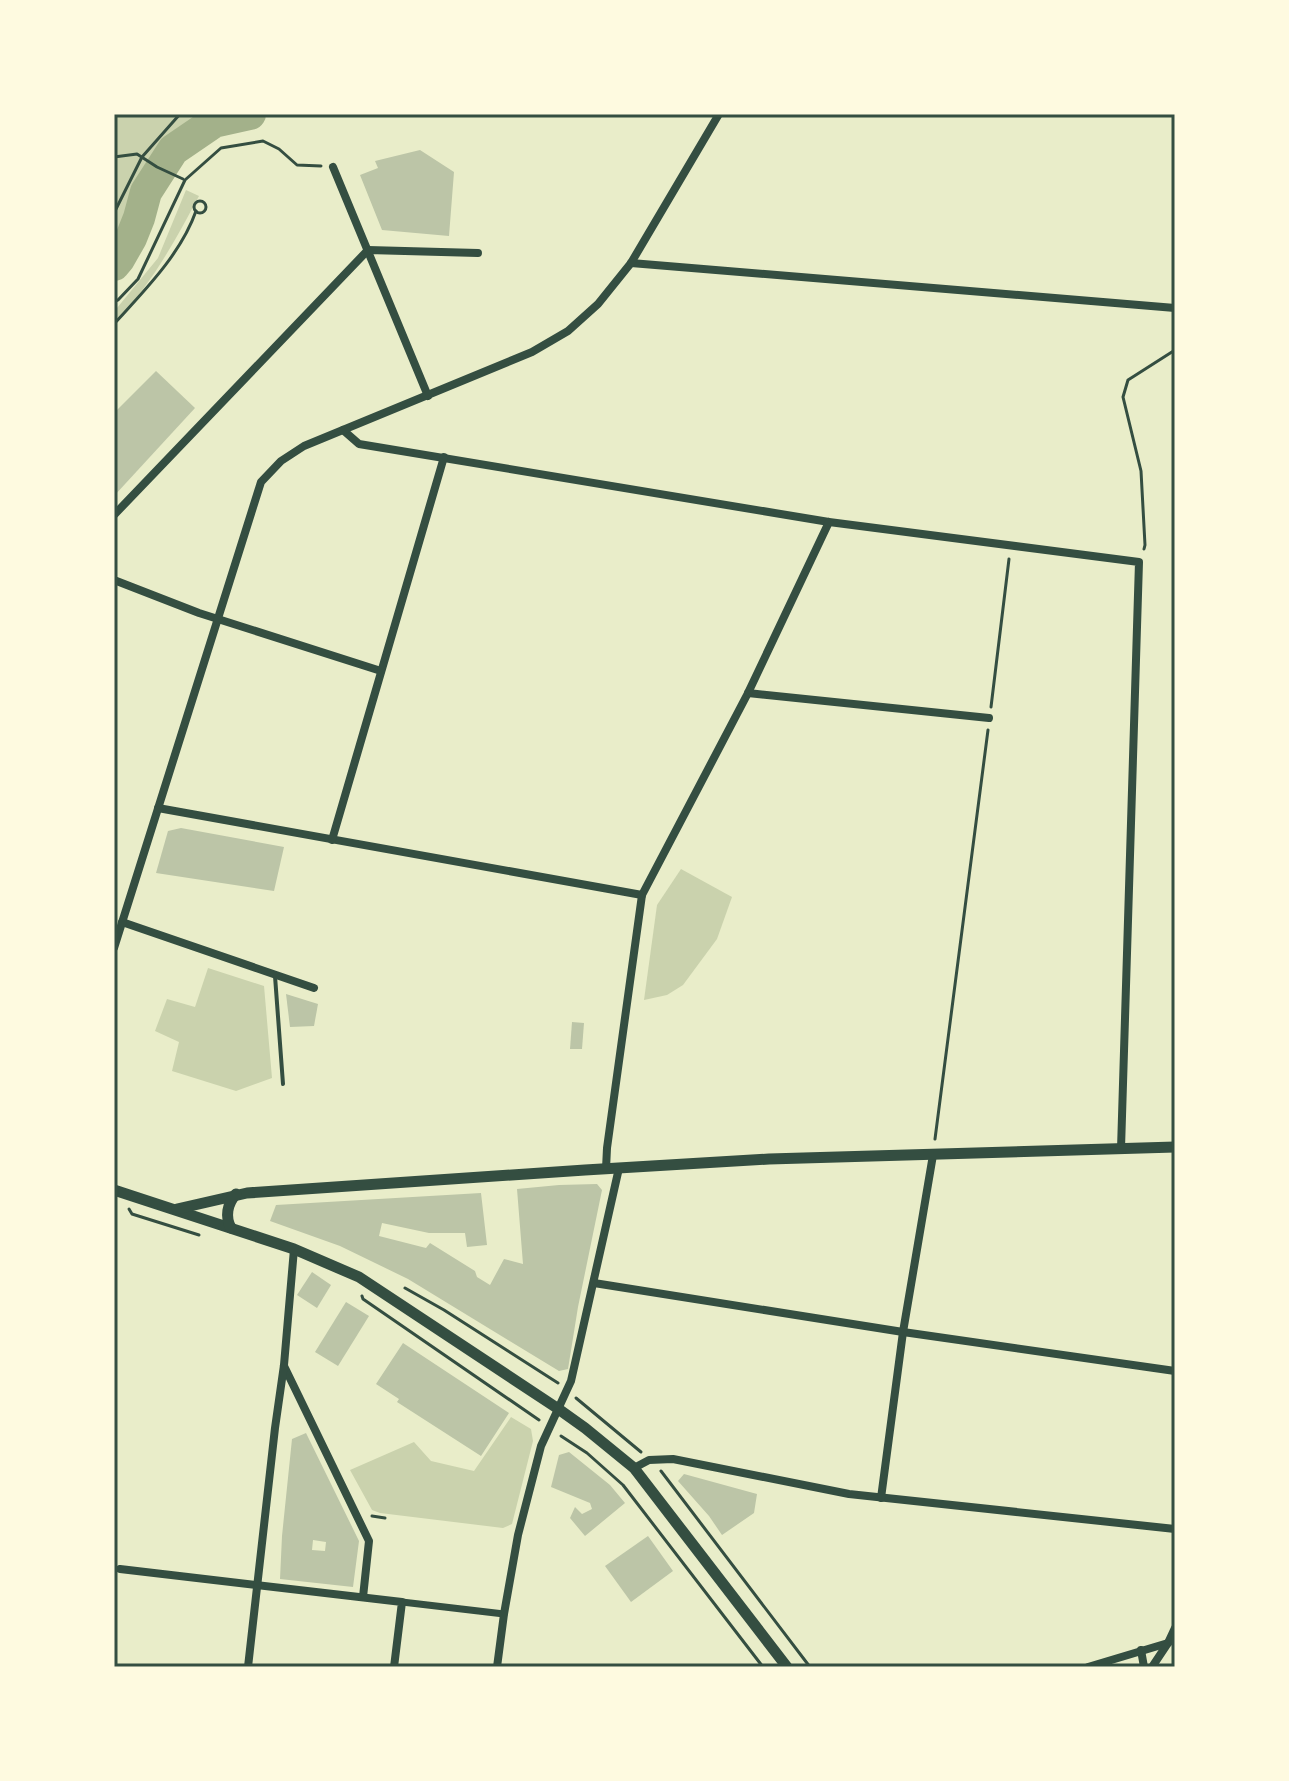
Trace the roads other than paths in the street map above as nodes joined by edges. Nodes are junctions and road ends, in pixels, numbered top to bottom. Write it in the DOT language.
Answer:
graph roads {
  1 [pos="719,114"];
  2 [pos="333,167"];
  3 [pos="368,250"];
  4 [pos="478,253"];
  5 [pos="631,263"];
  6 [pos="1175,308"];
  7 [pos="428,396"];
  8 [pos="343,430"];
  9 [pos="444,457"];
  10 [pos="114,515"];
  11 [pos="829,522"];
  12 [pos="114,580"];
  13 [pos="218,619"];
  14 [pos="381,671"];
  15 [pos="748,693"];
  16 [pos="989,718"];
  17 [pos="158,808"];
  18 [pos="332,840"];
  19 [pos="642,895"];
  20 [pos="122,922"];
  21 [pos="114,948"];
  22 [pos="275,976"];
  23 [pos="314,988"];
  24 [pos="283,1084"];
  25 [pos="1175,1147"];
  26 [pos="1121,1149"];
  27 [pos="933,1155"];
  28 [pos="619,1168"];
  29 [pos="606,1169"];
  30 [pos="114,1190"];
  31 [pos="236,1194"];
  32 [pos="177,1209"];
  33 [pos="231,1228"];
  34 [pos="294,1249"];
  35 [pos="594,1283"];
  36 [pos="903,1332"];
  37 [pos="284,1365"];
  38 [pos="1175,1371"];
  39 [pos="557,1408"];
  40 [pos="634,1468"];
  41 [pos="881,1498"];
  42 [pos="1175,1529"];
  43 [pos="120,1569"];
  44 [pos="258,1586"];
  45 [pos="363,1597"];
  46 [pos="402,1602"];
  47 [pos="504,1614"];
  48 [pos="1175,1628"];
  49 [pos="1168,1643"];
  50 [pos="1141,1650"];
  51 [pos="248,1667"];
  52 [pos="394,1667"];
  53 [pos="497,1667"];
  54 [pos="787,1667"];
  55 [pos="1088,1667"];
  56 [pos="1144,1667"];
  57 [pos="1152,1667"];
  1 -- 5 [label="street"];
  2 -- 3 [label="street"];
  3 -- 4 [label="street"];
  3 -- 7 [label="street"];
  3 -- 10 [label="street"];
  5 -- 6 [label="street"];
  5 -- 7 [label="street"];
  7 -- 8 [label="street"];
  8 -- 9 [label="street"];
  8 -- 13 [label="street"];
  9 -- 11 [label="street"];
  9 -- 14 [label="street"];
  11 -- 15 [label="street"];
  11 -- 26 [label="street"];
  12 -- 13 [label="street"];
  13 -- 14 [label="street"];
  13 -- 17 [label="street"];
  14 -- 18 [label="street"];
  15 -- 16 [label="street"];
  15 -- 19 [label="street"];
  17 -- 18 [label="street"];
  17 -- 20 [label="street"];
  18 -- 19 [label="street"];
  19 -- 29 [label="street"];
  20 -- 21 [label="street"];
  20 -- 22 [label="street"];
  22 -- 23 [label="street"];
  22 -- 24 [label="lane"];
  25 -- 26 [label="street"];
  26 -- 27 [label="street"];
  27 -- 28 [label="street"];
  27 -- 36 [label="street"];
  28 -- 29 [label="street"];
  28 -- 35 [label="street"];
  29 -- 31 [label="street"];
  30 -- 32 [label="street"];
  31 -- 32 [label="street"];
  31 -- 33 [label="street"];
  32 -- 33 [label="street"];
  33 -- 34 [label="street"];
  34 -- 37 [label="street"];
  34 -- 39 [label="street"];
  35 -- 36 [label="street"];
  35 -- 39 [label="street"];
  36 -- 38 [label="street"];
  36 -- 41 [label="street"];
  37 -- 44 [label="street"];
  37 -- 45 [label="street"];
  39 -- 40 [label="street"];
  39 -- 47 [label="street"];
  40 -- 41 [label="street"];
  40 -- 54 [label="street"];
  41 -- 42 [label="street"];
  43 -- 44 [label="street"];
  44 -- 45 [label="street"];
  44 -- 51 [label="street"];
  45 -- 46 [label="street"];
  46 -- 47 [label="street"];
  46 -- 52 [label="street"];
  47 -- 53 [label="street"];
  48 -- 49 [label="street"];
  49 -- 50 [label="street"];
  49 -- 57 [label="street"];
  50 -- 55 [label="street"];
  50 -- 56 [label="street"];
}
